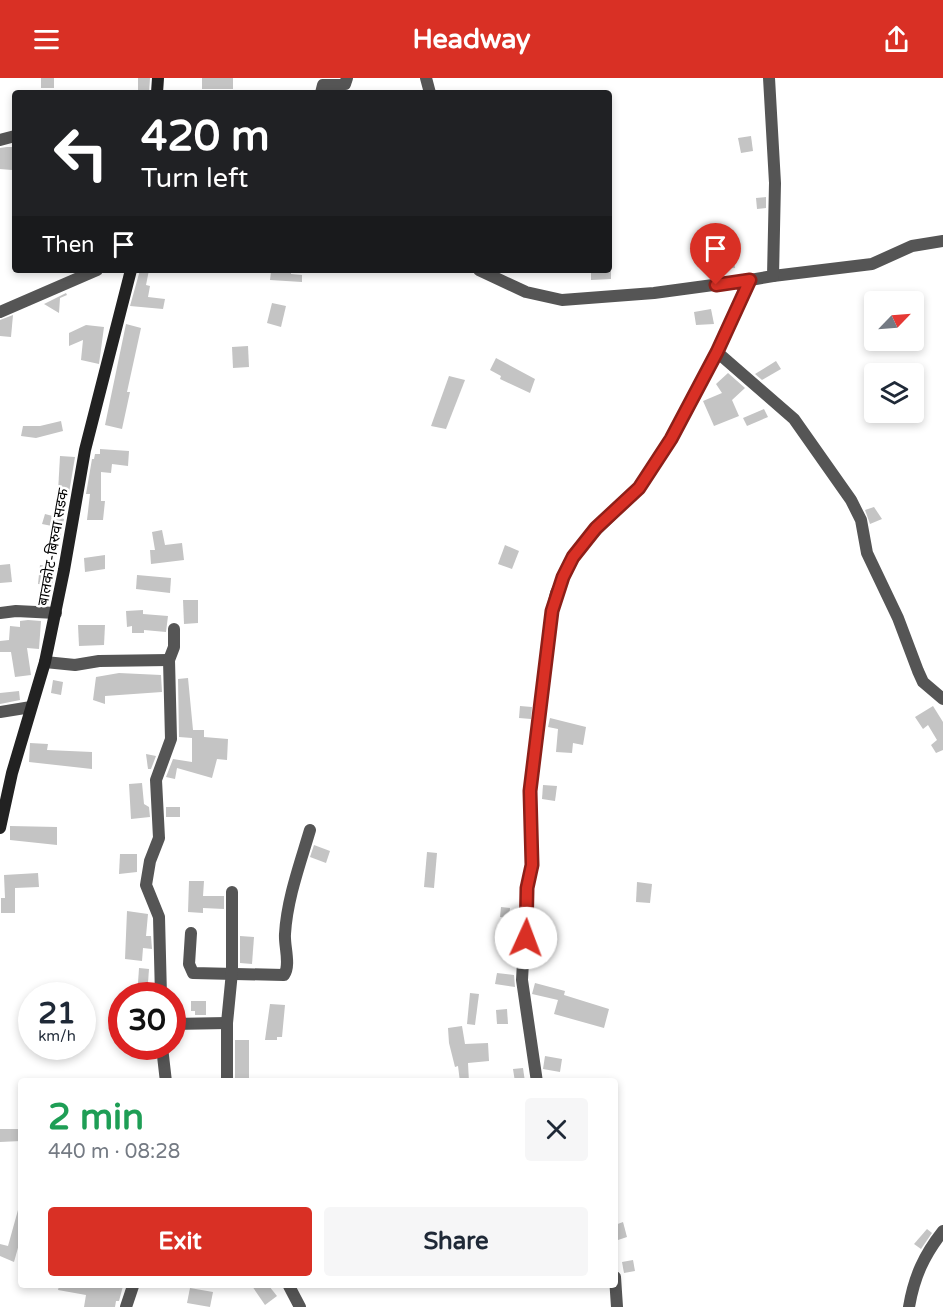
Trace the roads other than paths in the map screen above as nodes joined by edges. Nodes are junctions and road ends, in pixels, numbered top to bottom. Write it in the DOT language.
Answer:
graph roads {
  1 [pos="346,78"];
  2 [pos="769,78"];
  3 [pos="322,90"];
  4 [pos="943,241"];
  5 [pos="90,273"];
  6 [pos="130,273"];
  7 [pos="485,273"];
  8 [pos="773,276"];
  9 [pos="750,280"];
  10 [pos="0,312"];
  11 [pos="717,352"];
  12 [pos="0,613"];
  13 [pos="56,613"];
  14 [pos="174,629"];
  15 [pos="169,660"];
  16 [pos="45,662"];
  17 [pos="943,699"];
  18 [pos="31,707"];
  19 [pos="0,712"];
  20 [pos="6,774"];
  21 [pos="0,828"];
  22 [pos="310,830"];
  23 [pos="232,892"];
  24 [pos="191,933"];
  25 [pos="232,972"];
  26 [pos="161,982"];
  27 [pos="227,1023"];
  28 [pos="186,1024"];
  29 [pos="163,1060"];
  30 [pos="166,1078"];
  31 [pos="227,1078"];
  32 [pos="536,1078"];
  33 [pos="943,1231"];
  34 [pos="132,1288"];
  35 [pos="289,1288"];
  36 [pos="616,1288"];
  37 [pos="126,1307"];
  38 [pos="300,1307"];
  39 [pos="618,1307"];
  40 [pos="909,1307"];
  1 -- 3 [label="street"];
  2 -- 8 [label="street"];
  4 -- 8 [label="street"];
  5 -- 10 [label="street"];
  6 -- 13 [label="main road, बालकोट-बिरुवा सडक"];
  7 -- 9 [label="street"];
  8 -- 9 [label="street"];
  9 -- 11 [label="street"];
  11 -- 17 [label="street"];
  11 -- 32 [label="street"];
  12 -- 13 [label="street"];
  13 -- 16 [label="main road, बालकोट-बिरुवा सडक"];
  14 -- 15 [label="street"];
  15 -- 16 [label="street"];
  15 -- 26 [label="street"];
  16 -- 18 [label="main road, बालकोट-बिरुवा सडक"];
  18 -- 19 [label="street"];
  18 -- 20 [label="main road, बालकोट-बिरुवा सडक"];
  20 -- 21 [label="main road, बालकोट-बिरुवा सडक"];
  22 -- 25 [label="street"];
  23 -- 25 [label="street"];
  24 -- 25 [label="street"];
  25 -- 27 [label="street"];
  27 -- 28 [label="street"];
  27 -- 31 [label="street"];
  29 -- 30 [label="street"];
  33 -- 40 [label="street"];
  34 -- 37 [label="street"];
  35 -- 38 [label="street"];
  36 -- 39 [label="street"];
}
